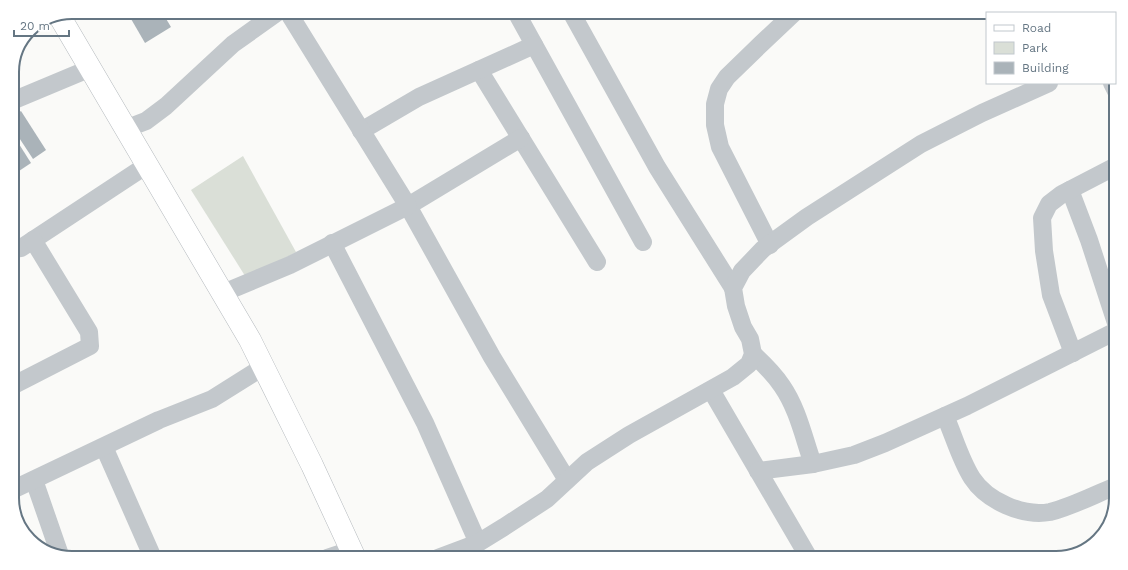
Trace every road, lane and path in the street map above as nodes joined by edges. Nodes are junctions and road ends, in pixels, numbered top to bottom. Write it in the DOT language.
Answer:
graph roads {
  1 [pos="268,19"];
  2 [pos="292,19"];
  3 [pos="520,19"];
  4 [pos="575,19"];
  5 [pos="788,19"];
  6 [pos="62,20"];
  7 [pos="534,46"];
  8 [pos="91,68"];
  9 [pos="479,70"];
  10 [pos="1046,84"];
  11 [pos="19,99"];
  12 [pos="125,129"];
  13 [pos="361,130"];
  14 [pos="521,138"];
  15 [pos="147,165"];
  16 [pos="1109,170"];
  17 [pos="1070,190"];
  18 [pos="408,206"];
  19 [pos="33,240"];
  20 [pos="643,242"];
  21 [pos="332,243"];
  22 [pos="770,244"];
  23 [pos="19,248"];
  24 [pos="597,262"];
  25 [pos="733,288"];
  26 [pos="223,293"];
  27 [pos="1109,301"];
  28 [pos="1109,335"];
  29 [pos="1073,353"];
  30 [pos="753,354"];
  31 [pos="263,367"];
  32 [pos="19,382"];
  33 [pos="711,390"];
  34 [pos="945,416"];
  35 [pos="104,447"];
  36 [pos="813,464"];
  37 [pos="758,471"];
  38 [pos="34,480"];
  39 [pos="567,480"];
  40 [pos="19,487"];
  41 [pos="1109,489"];
  42 [pos="478,543"];
  43 [pos="58,549"];
  44 [pos="150,551"];
  45 [pos="352,551"];
  46 [pos="457,551"];
  47 [pos="805,551"];
  1 -- 12 [label="street"];
  2 -- 13 [label="street"];
  3 -- 7 [label="street"];
  4 -- 25 [label="street"];
  5 -- 22 [label="street"];
  6 -- 8 [label="main road"];
  7 -- 9 [label="street"];
  7 -- 20 [label="street"];
  8 -- 11 [label="street"];
  8 -- 12 [label="main road"];
  9 -- 13 [label="street"];
  9 -- 14 [label="street"];
  10 -- 22 [label="street"];
  12 -- 15 [label="main road"];
  13 -- 18 [label="street"];
  14 -- 18 [label="street"];
  14 -- 24 [label="street"];
  15 -- 19 [label="street"];
  15 -- 26 [label="main road"];
  16 -- 17 [label="street"];
  17 -- 27 [label="street"];
  17 -- 29 [label="street"];
  18 -- 21 [label="street"];
  18 -- 39 [label="street"];
  19 -- 23 [label="street"];
  19 -- 32 [label="street"];
  21 -- 26 [label="street"];
  21 -- 42 [label="street"];
  22 -- 25 [label="street"];
  25 -- 30 [label="street"];
  26 -- 31 [label="main road"];
  28 -- 29 [label="street"];
  29 -- 34 [label="street"];
  30 -- 33 [label="street"];
  30 -- 36 [label="street"];
  31 -- 35 [label="street"];
  31 -- 45 [label="main road"];
  33 -- 37 [label="street"];
  33 -- 39 [label="street"];
  34 -- 36 [label="street"];
  34 -- 41 [label="street"];
  35 -- 38 [label="street"];
  35 -- 44 [label="street"];
  36 -- 37 [label="street"];
  37 -- 47 [label="street"];
  38 -- 40 [label="street"];
  38 -- 43 [label="street"];
  39 -- 42 [label="street"];
  42 -- 46 [label="street"];
}
